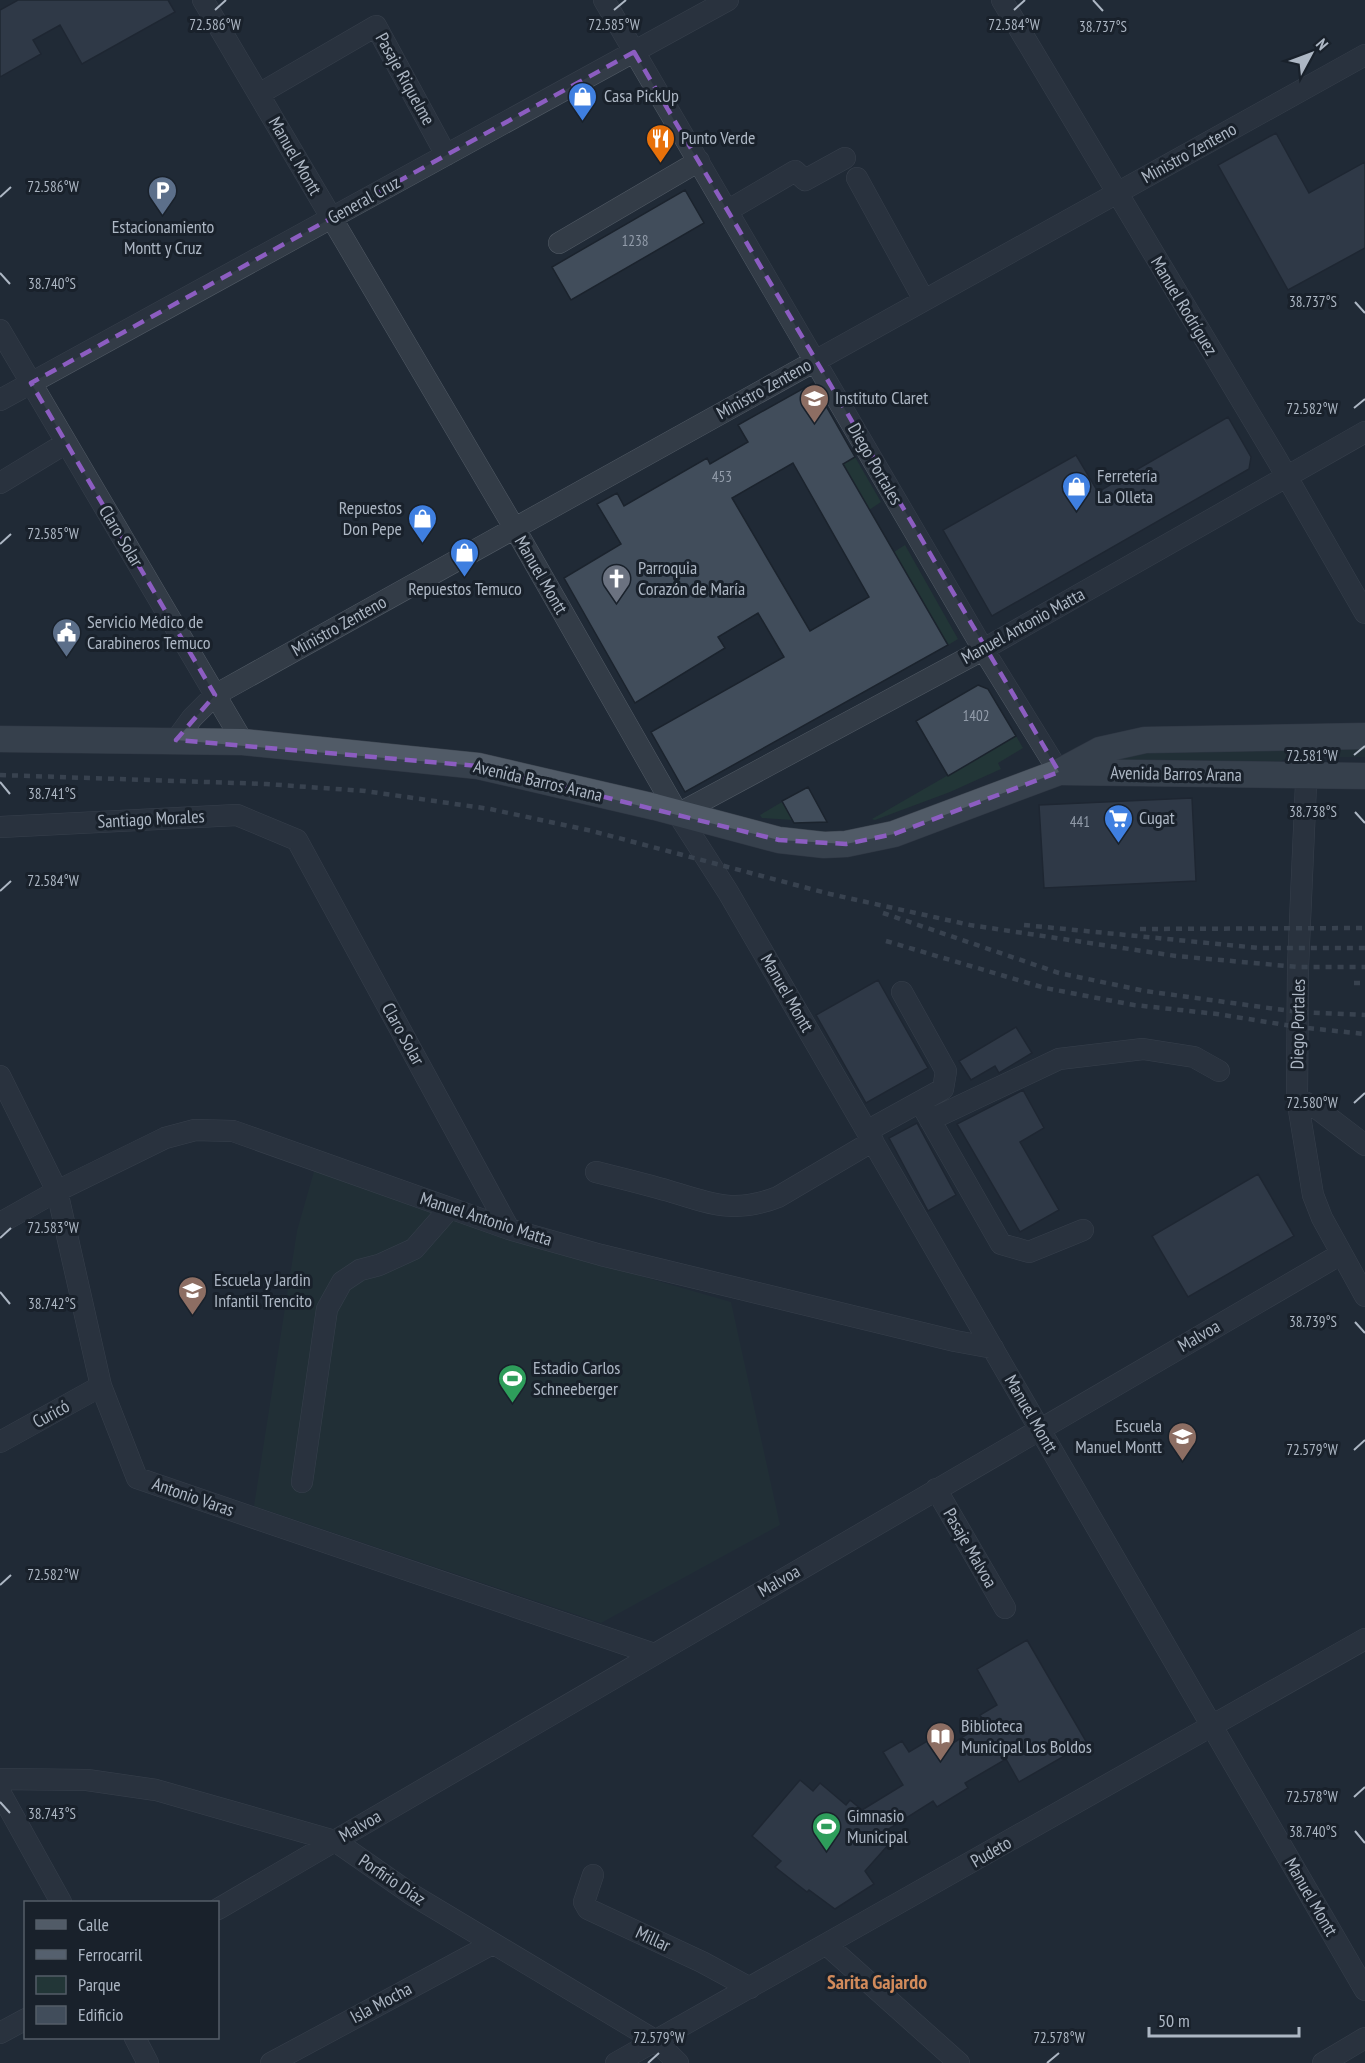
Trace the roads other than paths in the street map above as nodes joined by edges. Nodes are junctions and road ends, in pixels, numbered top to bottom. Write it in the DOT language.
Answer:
graph roads {
  1 [pos="203,0"];
  2 [pos="604,0"];
  3 [pos="728,0"];
  4 [pos="1002,0"];
  5 [pos="634,52"];
  6 [pos="1365,55"];
  7 [pos="259,94"];
  8 [pos="446,155"];
  9 [pos="845,158"];
  10 [pos="699,161"];
  11 [pos="857,178"];
  12 [pos="1117,193"];
  13 [pos="727,212"];
  14 [pos="332,218"];
  15 [pos="559,243"];
  16 [pos="924,300"];
  17 [pos="0,330"];
  18 [pos="814,361"];
  19 [pos="31,383"];
  20 [pos="0,400"];
  21 [pos="1365,432"];
  22 [pos="66,443"];
  23 [pos="1287,477"];
  24 [pos="0,483"];
  25 [pos="514,529"];
  26 [pos="1365,613"];
  27 [pos="983,649"];
  28 [pos="215,695"];
  29 [pos="1365,736"];
  30 [pos="1308,738"];
  31 [pos="0,739"];
  32 [pos="176,740"];
  33 [pos="243,742"];
  34 [pos="1059,772"];
  35 [pos="1307,776"];
  36 [pos="1365,776"];
  37 [pos="678,814"];
  38 [pos="0,827"];
  39 [pos="297,840"];
  40 [pos="902,992"];
  41 [pos="1219,1071"];
  42 [pos="0,1076"];
  43 [pos="1297,1098"];
  44 [pos="925,1111"];
  45 [pos="870,1136"];
  46 [pos="1365,1144"];
  47 [pos="596,1172"];
  48 [pos="57,1191"];
  49 [pos="450,1208"];
  50 [pos="0,1223"];
  51 [pos="509,1229"];
  52 [pos="1083,1230"];
  53 [pos="1341,1254"];
  54 [pos="1365,1296"];
  55 [pos="993,1348"];
  56 [pos="101,1386"];
  57 [pos="1039,1428"];
  58 [pos="0,1442"];
  59 [pos="302,1482"];
  60 [pos="936,1489"];
  61 [pos="1005,1608"];
  62 [pos="1365,1639"];
  63 [pos="654,1654"];
  64 [pos="1212,1726"];
  65 [pos="0,1779"];
  66 [pos="0,1792"];
  67 [pos="335,1841"];
  68 [pos="593,1875"];
  69 [pos="60,1901"];
  70 [pos="219,1908"];
  71 [pos="492,1944"];
  72 [pos="827,1945"];
  73 [pos="750,1988"];
  74 [pos="1365,1990"];
  75 [pos="24,2020"];
  76 [pos="0,2033"];
  77 [pos="1365,2038"];
  78 [pos="136,2039"];
  79 [pos="657,2041"];
  80 [pos="148,2063"];
  81 [pos="271,2063"];
  82 [pos="616,2063"];
  83 [pos="678,2063"];
  84 [pos="959,2063"];
  85 [pos="1323,2063"];
  1 -- 7 [label="street, Manuel Montt"];
  2 -- 5 [label="street, Diego Portales"];
  3 -- 5 [label="street, General Cruz"];
  4 -- 12 [label="street, Manuel Rodríguez"];
  5 -- 8 [label="street, General Cruz"];
  5 -- 10 [label="street, Diego Portales"];
  6 -- 12 [label="street, Ministro Zenteno"];
  7 -- 8 [label="street, Pasaje Riquelme"];
  7 -- 14 [label="street, Manuel Montt"];
  8 -- 14 [label="street, General Cruz"];
  9 -- 13 [label="street"];
  10 -- 13 [label="street, Diego Portales"];
  10 -- 15 [label="street"];
  11 -- 16 [label="street"];
  12 -- 16 [label="street, Ministro Zenteno"];
  12 -- 23 [label="street, Manuel Rodríguez"];
  13 -- 18 [label="street, Diego Portales"];
  14 -- 19 [label="street, General Cruz"];
  14 -- 25 [label="street, Manuel Montt"];
  16 -- 18 [label="street, Ministro Zenteno"];
  17 -- 19 [label="street, Claro Solar"];
  18 -- 25 [label="street, Ministro Zenteno"];
  18 -- 27 [label="street, Diego Portales"];
  19 -- 20 [label="street, General Cruz"];
  19 -- 22 [label="street, Claro Solar"];
  21 -- 23 [label="street, Manuel Antonio Matta"];
  22 -- 24 [label="street"];
  22 -- 28 [label="street, Claro Solar"];
  23 -- 26 [label="street, Manuel Rodríguez"];
  23 -- 27 [label="street, Manuel Antonio Matta"];
  25 -- 28 [label="street, Ministro Zenteno"];
  25 -- 37 [label="street, Manuel Montt"];
  27 -- 34 [label="street, Diego Portales"];
  27 -- 37 [label="street, Manuel Antonio Matta"];
  28 -- 32 [label="street, Ministro Zenteno"];
  28 -- 33 [label="street, Claro Solar"];
  29 -- 30 [label="main road, Avenida Barros Arana"];
  30 -- 34 [label="main road, Avenida Barros Arana"];
  30 -- 35 [label="street, Diego Portales"];
  31 -- 32 [label="main road, Avenida Barros Arana"];
  32 -- 33 [label="main road, Avenida Barros Arana"];
  33 -- 37 [label="main road, Avenida Barros Arana"];
  34 -- 35 [label="main road, Avenida Barros Arana"];
  34 -- 37 [label="main road, Avenida Barros Arana"];
  35 -- 36 [label="main road, Avenida Barros Arana"];
  35 -- 43 [label="street, Diego Portales"];
  37 -- 45 [label="street, Manuel Montt"];
  38 -- 39 [label="street, Santiago Morales"];
  39 -- 51 [label="street, Claro Solar"];
  40 -- 44 [label="street"];
  41 -- 44 [label="street"];
  42 -- 48 [label="street, Antonio Varas"];
  43 -- 46 [label="street"];
  43 -- 53 [label="street, Diego Portales"];
  44 -- 45 [label="street"];
  44 -- 52 [label="street"];
  45 -- 47 [label="street"];
  45 -- 55 [label="street, Manuel Montt"];
  48 -- 49 [label="street, Manuel Antonio Matta"];
  48 -- 50 [label="street, Manuel Antonio Matta"];
  48 -- 56 [label="street, Antonio Varas"];
  49 -- 51 [label="street, Manuel Antonio Matta"];
  49 -- 59 [label="street"];
  51 -- 55 [label="street, Manuel Antonio Matta"];
  53 -- 54 [label="street, Diego Portales"];
  53 -- 57 [label="street, Malvoa"];
  55 -- 57 [label="street, Manuel Montt"];
  56 -- 58 [label="street, Curicó"];
  56 -- 63 [label="street, Antonio Varas"];
  57 -- 60 [label="street, Malvoa"];
  57 -- 64 [label="street, Manuel Montt"];
  60 -- 61 [label="street, Pasaje Malvoa"];
  60 -- 63 [label="street, Malvoa"];
  62 -- 64 [label="street, Pudeto"];
  63 -- 67 [label="street, Malvoa"];
  64 -- 72 [label="street, Pudeto"];
  64 -- 74 [label="street, Manuel Montt"];
  65 -- 67 [label="street, Porfirio Díaz"];
  66 -- 69 [label="street"];
  67 -- 70 [label="street, Malvoa"];
  67 -- 71 [label="street, Porfirio Díaz"];
  68 -- 73 [label="street, Millar"];
  71 -- 79 [label="street, Porfirio Díaz"];
  71 -- 81 [label="street, Isla Mocha"];
  72 -- 73 [label="street, Pudeto"];
  72 -- 84 [label="street"];
  73 -- 79 [label="street, Pudeto"];
  75 -- 76 [label="street"];
  77 -- 85 [label="street"];
  78 -- 80 [label="street"];
  79 -- 82 [label="street, Pudeto"];
  79 -- 83 [label="street, Porfirio Díaz"];
}
